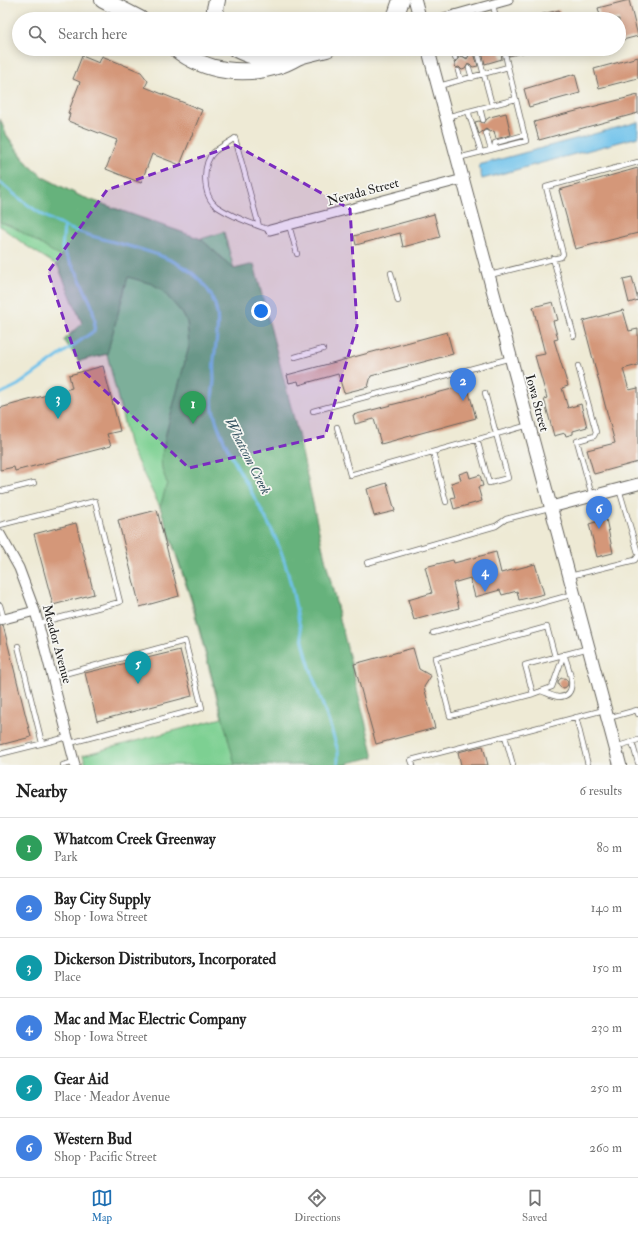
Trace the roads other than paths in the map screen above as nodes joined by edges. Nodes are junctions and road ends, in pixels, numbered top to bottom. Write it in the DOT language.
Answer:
graph roads {
  1 [pos="103,0"];
  2 [pos="217,0"];
  3 [pos="401,0"];
  4 [pos="415,0"];
  5 [pos="508,0"];
  6 [pos="492,4"];
  7 [pos="126,12"];
  8 [pos="217,12"];
  9 [pos="397,12"];
  10 [pos="418,12"];
  11 [pos="475,12"];
  12 [pos="494,12"];
  13 [pos="188,56"];
  14 [pos="249,56"];
  15 [pos="300,56"];
  16 [pos="430,56"];
  17 [pos="479,56"];
  18 [pos="506,56"];
  19 [pos="508,67"];
  20 [pos="469,68"];
  21 [pos="458,71"];
  22 [pos="484,74"];
  23 [pos="472,78"];
  24 [pos="461,80"];
  25 [pos="438,87"];
  26 [pos="516,99"];
  27 [pos="492,105"];
  28 [pos="480,108"];
  29 [pos="468,111"];
  30 [pos="446,117"];
  31 [pos="483,120"];
  32 [pos="486,133"];
  33 [pos="492,149"];
  34 [pos="481,152"];
  35 [pos="457,158"];
  36 [pos="638,162"];
  37 [pos="462,179"];
  38 [pos="289,225"];
  39 [pos="259,226"];
  40 [pos="270,230"];
  41 [pos="297,254"];
  42 [pos="553,258"];
  43 [pos="391,273"];
  44 [pos="488,276"];
  45 [pos="398,301"];
  46 [pos="574,336"];
  47 [pos="323,349"];
  48 [pos="295,357"];
  49 [pos="511,358"];
  50 [pos="578,366"];
  51 [pos="485,393"];
  52 [pos="312,411"];
  53 [pos="529,425"];
  54 [pos="337,427"];
  55 [pos="496,434"];
  56 [pos="477,439"];
  57 [pos="432,452"];
  58 [pos="34,483"];
  59 [pos="638,484"];
  60 [pos="619,489"];
  61 [pos="0,490"];
  62 [pos="592,496"];
  63 [pos="446,502"];
  64 [pos="551,507"];
  65 [pos="0,526"];
  66 [pos="0,534"];
  67 [pos="638,553"];
  68 [pos="638,556"];
  69 [pos="367,563"];
  70 [pos="570,577"];
  71 [pos="574,594"];
  72 [pos="0,605"];
  73 [pos="35,611"];
  74 [pos="2,619"];
  75 [pos="39,623"];
  76 [pos="433,633"];
  77 [pos="18,646"];
  78 [pos="589,648"];
  79 [pos="564,654"];
  80 [pos="555,657"];
  81 [pos="53,677"];
  82 [pos="541,691"];
  83 [pos="533,694"];
  84 [pos="606,714"];
  85 [pos="638,714"];
  86 [pos="576,717"];
  87 [pos="505,736"];
  88 [pos="69,740"];
  89 [pos="638,740"];
  90 [pos="632,742"];
  91 [pos="42,743"];
  92 [pos="615,747"];
  93 [pos="0,754"];
  94 [pos="638,763"];
  95 [pos="75,764"];
  96 [pos="63,765"];
  97 [pos="413,765"];
  98 [pos="513,765"];
  99 [pos="588,765"];
  100 [pos="620,765"];
  1 -- 7 [label="highway"];
  2 -- 8 [label="highway"];
  3 -- 9 [label="highway"];
  4 -- 10 [label="main road"];
  5 -- 6 [label="street"];
  6 -- 11 [label="street"];
  6 -- 12 [label="lane"];
  13 -- 15 [label="highway"];
  14 -- 15 [label="highway"];
  16 -- 25 [label="main road, Iowa Street"];
  17 -- 22 [label="lane"];
  18 -- 19 [label="lane"];
  19 -- 22 [label="lane"];
  19 -- 26 [label="lane"];
  20 -- 23 [label="lane"];
  21 -- 24 [label="lane"];
  22 -- 23 [label="lane"];
  22 -- 27 [label="lane"];
  23 -- 24 [label="lane"];
  24 -- 25 [label="lane"];
  25 -- 30 [label="main road, Iowa Street"];
  26 -- 27 [label="lane"];
  26 -- 33 [label="lane"];
  27 -- 28 [label="lane"];
  28 -- 29 [label="lane"];
  28 -- 31 [label="lane"];
  29 -- 30 [label="lane"];
  29 -- 34 [label="lane"];
  30 -- 35 [label="main road, Iowa Street"];
  32 -- 33 [label="lane"];
  33 -- 34 [label="lane"];
  34 -- 35 [label="lane"];
  35 -- 37 [label="main road, Iowa Street"];
  36 -- 42 [label="lane"];
  37 -- 38 [label="street, Nevada Street"];
  37 -- 44 [label="main road, Iowa Street"];
  38 -- 40 [label="street, Nevada Street"];
  38 -- 41 [label="lane"];
  39 -- 39 [label="lane"];
  39 -- 40 [label="lane"];
  42 -- 44 [label="lane"];
  42 -- 46 [label="lane"];
  43 -- 45 [label="lane"];
  44 -- 49 [label="main road, Iowa Street"];
  47 -- 48 [label="lane"];
  49 -- 52 [label="lane"];
  49 -- 53 [label="main road, Iowa Street"];
  50 -- 62 [label="lane"];
  51 -- 55 [label="lane"];
  53 -- 55 [label="lane"];
  53 -- 64 [label="main road, Iowa Street"];
  54 -- 57 [label="lane"];
  55 -- 56 [label="lane"];
  55 -- 56 [label="lane"];
  56 -- 57 [label="lane"];
  57 -- 63 [label="lane"];
  58 -- 61 [label="lane"];
  59 -- 60 [label="street"];
  60 -- 62 [label="street"];
  60 -- 67 [label="lane"];
  62 -- 64 [label="street"];
  64 -- 69 [label="lane"];
  64 -- 70 [label="main road, Iowa Street"];
  65 -- 75 [label="lane"];
  66 -- 73 [label="street, Meador Avenue"];
  68 -- 70 [label="lane"];
  70 -- 71 [label="main road, Iowa Street"];
  71 -- 76 [label="lane"];
  71 -- 78 [label="main road, Iowa Street"];
  72 -- 74 [label="lane"];
  73 -- 74 [label="street"];
  73 -- 75 [label="street, Meador Avenue"];
  75 -- 81 [label="street, Meador Avenue"];
  77 -- 91 [label="lane"];
  78 -- 79 [label="lane"];
  78 -- 84 [label="main road, Iowa Street"];
  79 -- 80 [label="lane"];
  79 -- 82 [label="lane"];
  79 -- 82 [label="lane"];
  80 -- 83 [label="lane"];
  80 -- 83 [label="lane"];
  81 -- 88 [label="street, Meador Avenue"];
  81 -- 88 [label="lane"];
  82 -- 83 [label="lane"];
  84 -- 85 [label="lane"];
  84 -- 86 [label="lane"];
  84 -- 92 [label="main road, Iowa Street"];
  86 -- 87 [label="lane"];
  86 -- 99 [label="lane"];
  87 -- 97 [label="lane"];
  87 -- 98 [label="lane"];
  88 -- 91 [label="lane"];
  88 -- 95 [label="street, Meador Avenue"];
  89 -- 90 [label="lane"];
  90 -- 92 [label="lane"];
  90 -- 94 [label="lane"];
  91 -- 93 [label="lane"];
  92 -- 100 [label="main road, Iowa Street"];
  95 -- 96 [label="lane"];
}
